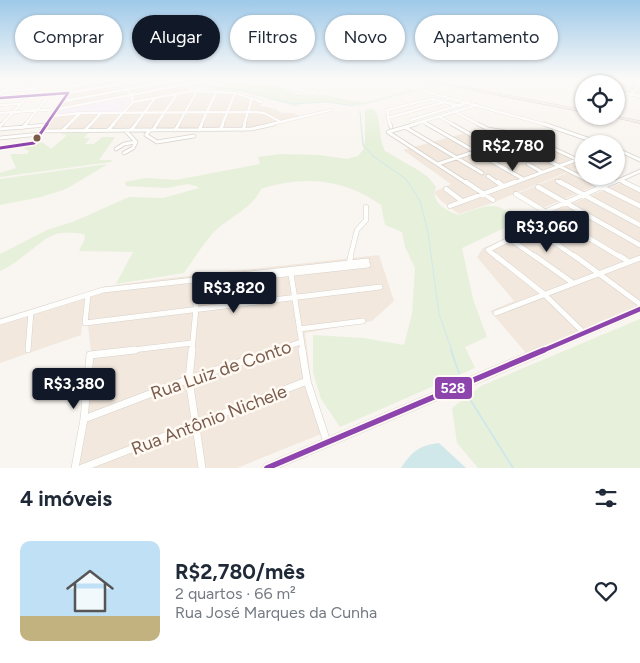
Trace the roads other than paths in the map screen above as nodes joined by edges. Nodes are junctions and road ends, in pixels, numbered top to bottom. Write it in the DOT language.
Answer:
graph roads {
  1 [pos="24,100"];
  2 [pos="44,100"];
  3 [pos="64,100"];
  4 [pos="110,100"];
  5 [pos="145,100"];
  6 [pos="154,100"];
  7 [pos="172,100"];
  8 [pos="192,100"];
  9 [pos="212,100"];
  10 [pos="232,100"];
  11 [pos="251,100"];
  12 [pos="257,100"];
  13 [pos="426,100"];
  14 [pos="434,100"];
  15 [pos="451,100"];
  16 [pos="534,100"];
  17 [pos="133,102"];
  18 [pos="262,102"];
  19 [pos="446,102"];
  20 [pos="20,104"];
  21 [pos="462,104"];
  22 [pos="478,104"];
  23 [pos="0,105"];
  24 [pos="575,108"];
  25 [pos="58,109"];
  26 [pos="35,110"];
  27 [pos="331,110"];
  28 [pos="13,112"];
  29 [pos="186,112"];
  30 [pos="207,112"];
  31 [pos="227,112"];
  32 [pos="248,112"];
  33 [pos="455,112"];
  34 [pos="0,113"];
  35 [pos="80,113"];
  36 [pos="101,113"];
  37 [pos="123,113"];
  38 [pos="143,113"];
  39 [pos="164,113"];
  40 [pos="53,116"];
  41 [pos="440,117"];
  42 [pos="625,117"];
  43 [pos="388,118"];
  44 [pos="625,118"];
  45 [pos="411,120"];
  46 [pos="0,121"];
  47 [pos="5,121"];
  48 [pos="640,121"];
  49 [pos="281,122"];
  50 [pos="424,122"];
  51 [pos="46,125"];
  52 [pos="391,127"];
  53 [pos="405,127"];
  54 [pos="0,128"];
  55 [pos="22,128"];
  56 [pos="107,130"];
  57 [pos="124,130"];
  58 [pos="131,130"];
  59 [pos="151,130"];
  60 [pos="175,130"];
  61 [pos="199,130"];
  62 [pos="220,130"];
  63 [pos="243,130"];
  64 [pos="62,131"];
  65 [pos="84,131"];
  66 [pos="40,133"];
  67 [pos="524,135"];
  68 [pos="578,135"];
  69 [pos="194,136"];
  70 [pos="0,138"];
  71 [pos="136,142"];
  72 [pos="507,142"];
  73 [pos="494,146"];
  74 [pos="0,148"];
  75 [pos="116,149"];
  76 [pos="476,152"];
  77 [pos="124,153"];
  78 [pos="625,154"];
  79 [pos="458,158"];
  80 [pos="575,159"];
  81 [pos="575,159"];
  82 [pos="640,160"];
  83 [pos="521,161"];
  84 [pos="438,164"];
  85 [pos="528,164"];
  86 [pos="559,165"];
  87 [pos="640,171"];
  88 [pos="542,172"];
  89 [pos="482,173"];
  90 [pos="488,176"];
  91 [pos="625,177"];
  92 [pos="523,179"];
  93 [pos="558,181"];
  94 [pos="625,183"];
  95 [pos="608,185"];
  96 [pos="503,186"];
  97 [pos="603,187"];
  98 [pos="538,188"];
  99 [pos="446,189"];
  100 [pos="640,190"];
  101 [pos="482,193"];
  102 [pos="516,194"];
  103 [pos="584,195"];
  104 [pos="493,200"];
  105 [pos="462,201"];
  106 [pos="565,203"];
  107 [pos="450,206"];
  108 [pos="640,206"];
  109 [pos="366,207"];
  110 [pos="545,212"];
  111 [pos="529,225"];
  112 [pos="640,225"];
  113 [pos="510,239"];
  114 [pos="640,245"];
  115 [pos="640,258"];
  116 [pos="629,262"];
  117 [pos="349,263"];
  118 [pos="600,273"];
  119 [pos="291,274"];
  120 [pos="195,282"];
  121 [pos="573,283"];
  122 [pos="380,287"];
  123 [pos="544,294"];
  124 [pos="88,295"];
  125 [pos="294,298"];
  126 [pos="640,304"];
  127 [pos="196,308"];
  128 [pos="640,309"];
  129 [pos="31,312"];
  130 [pos="496,313"];
  131 [pos="363,321"];
  132 [pos="0,322"];
  133 [pos="299,329"];
  134 [pos="584,333"];
  135 [pos="301,342"];
  136 [pos="192,343"];
  137 [pos="28,350"];
  138 [pos="189,379"];
  139 [pos="307,382"];
  140 [pos="84,419"];
  141 [pos="197,425"];
  142 [pos="327,442"];
  143 [pos="75,468"];
  144 [pos="82,468"];
  145 [pos="202,468"];
  146 [pos="267,468"];
  1 -- 20 [label="street"];
  2 -- 26 [label="street"];
  3 -- 25 [label="street"];
  4 -- 25 [label="street"];
  5 -- 17 [label="street"];
  6 -- 38 [label="street"];
  7 -- 39 [label="street"];
  8 -- 29 [label="street"];
  9 -- 30 [label="street"];
  10 -- 31 [label="street"];
  11 -- 32 [label="street"];
  12 -- 18 [label="street"];
  13 -- 43 [label="street"];
  14 -- 19 [label="street"];
  15 -- 21 [label="street"];
  16 -- 24 [label="highway"];
  17 -- 37 [label="street"];
  19 -- 21 [label="street"];
  19 -- 43 [label="street"];
  20 -- 23 [label="street"];
  20 -- 28 [label="street"];
  21 -- 22 [label="street"];
  21 -- 45 [label="street"];
  22 -- 33 [label="street"];
  22 -- 68 [label="street"];
  25 -- 26 [label="street"];
  25 -- 40 [label="street"];
  26 -- 28 [label="street"];
  26 -- 55 [label="street"];
  27 -- 49 [label="street"];
  28 -- 34 [label="street"];
  28 -- 47 [label="street"];
  29 -- 30 [label="street"];
  29 -- 39 [label="street"];
  29 -- 60 [label="street"];
  30 -- 31 [label="street"];
  30 -- 61 [label="street"];
  31 -- 32 [label="street"];
  31 -- 62 [label="street"];
  32 -- 49 [label="street"];
  32 -- 63 [label="street"];
  33 -- 41 [label="street"];
  33 -- 67 [label="street"];
  35 -- 36 [label="street"];
  35 -- 40 [label="street"];
  35 -- 64 [label="street"];
  36 -- 37 [label="street"];
  36 -- 65 [label="street"];
  37 -- 38 [label="street"];
  37 -- 56 [label="street"];
  38 -- 39 [label="street"];
  38 -- 58 [label="street"];
  39 -- 59 [label="street"];
  40 -- 51 [label="street"];
  41 -- 50 [label="street"];
  41 -- 72 [label="street"];
  42 -- 48 [label="highway"];
  43 -- 52 [label="street"];
  44 -- 48 [label="highway"];
  46 -- 47 [label="street"];
  47 -- 54 [label="street"];
  49 -- 63 [label="street"];
  50 -- 53 [label="street"];
  50 -- 76 [label="street"];
  51 -- 55 [label="street"];
  51 -- 66 [label="street"];
  53 -- 79 [label="street"];
  53 -- 84 [label="street"];
  54 -- 55 [label="street"];
  56 -- 57 [label="street"];
  56 -- 65 [label="street"];
  57 -- 58 [label="street"];
  57 -- 71 [label="street"];
  58 -- 59 [label="street"];
  59 -- 60 [label="street"];
  59 -- 69 [label="street"];
  60 -- 61 [label="street"];
  61 -- 62 [label="street"];
  62 -- 63 [label="street"];
  64 -- 65 [label="street"];
  64 -- 66 [label="street"];
  66 -- 70 [label="street"];
  66 -- 74 [label="street"];
  67 -- 72 [label="street"];
  67 -- 80 [label="street"];
  71 -- 75 [label="street"];
  71 -- 77 [label="street"];
  72 -- 73 [label="street"];
  72 -- 86 [label="street"];
  73 -- 76 [label="street"];
  73 -- 83 [label="street"];
  76 -- 79 [label="street"];
  76 -- 92 [label="street"];
  78 -- 82 [label="street"];
  79 -- 84 [label="street"];
  79 -- 89 [label="street"];
  81 -- 86 [label="street"];
  84 -- 101 [label="street"];
  85 -- 88 [label="street"];
  86 -- 88 [label="street"];
  86 -- 97 [label="street"];
  87 -- 91 [label="street"];
  88 -- 92 [label="street"];
  90 -- 96 [label="street"];
  92 -- 96 [label="street"];
  93 -- 103 [label="street"];
  94 -- 100 [label="street"];
  95 -- 97 [label="street"];
  96 -- 101 [label="street"];
  97 -- 103 [label="street"];
  97 -- 108 [label="street"];
  98 -- 106 [label="street"];
  99 -- 105 [label="street"];
  101 -- 104 [label="street"];
  101 -- 105 [label="street"];
  102 -- 110 [label="street"];
  103 -- 106 [label="street"];
  103 -- 112 [label="street"];
  105 -- 107 [label="street"];
  106 -- 110 [label="street"];
  106 -- 114 [label="street"];
  109 -- 117 [label="street"];
  110 -- 111 [label="street"];
  110 -- 116 [label="street"];
  111 -- 113 [label="street"];
  111 -- 118 [label="street"];
  113 -- 121 [label="street"];
  113 -- 123 [label="street"];
  115 -- 116 [label="street"];
  116 -- 118 [label="street"];
  117 -- 119 [label="street"];
  117 -- 120 [label="street"];
  118 -- 121 [label="street"];
  118 -- 126 [label="street"];
  119 -- 120 [label="street"];
  119 -- 125 [label="street"];
  120 -- 124 [label="street"];
  120 -- 127 [label="street"];
  121 -- 123 [label="street"];
  122 -- 125 [label="street"];
  123 -- 130 [label="street"];
  123 -- 134 [label="street"];
  124 -- 127 [label="street"];
  124 -- 129 [label="street"];
  125 -- 127 [label="street"];
  125 -- 133 [label="street"];
  127 -- 136 [label="street"];
  128 -- 134 [label="main road"];
  129 -- 132 [label="street"];
  129 -- 137 [label="street"];
  131 -- 133 [label="street"];
  133 -- 135 [label="street"];
  134 -- 142 [label="main road"];
  135 -- 138 [label="street, Rua Luiz de Conto"];
  135 -- 139 [label="street"];
  136 -- 138 [label="street"];
  136 -- 140 [label="street"];
  138 -- 140 [label="street, Rua Luiz de Conto"];
  138 -- 141 [label="street"];
  139 -- 141 [label="street, Rua Antônio Nichele"];
  139 -- 142 [label="street"];
  140 -- 143 [label="street"];
  141 -- 144 [label="street, Rua Antônio Nichele"];
  141 -- 145 [label="street"];
  142 -- 146 [label="main road"];
}
